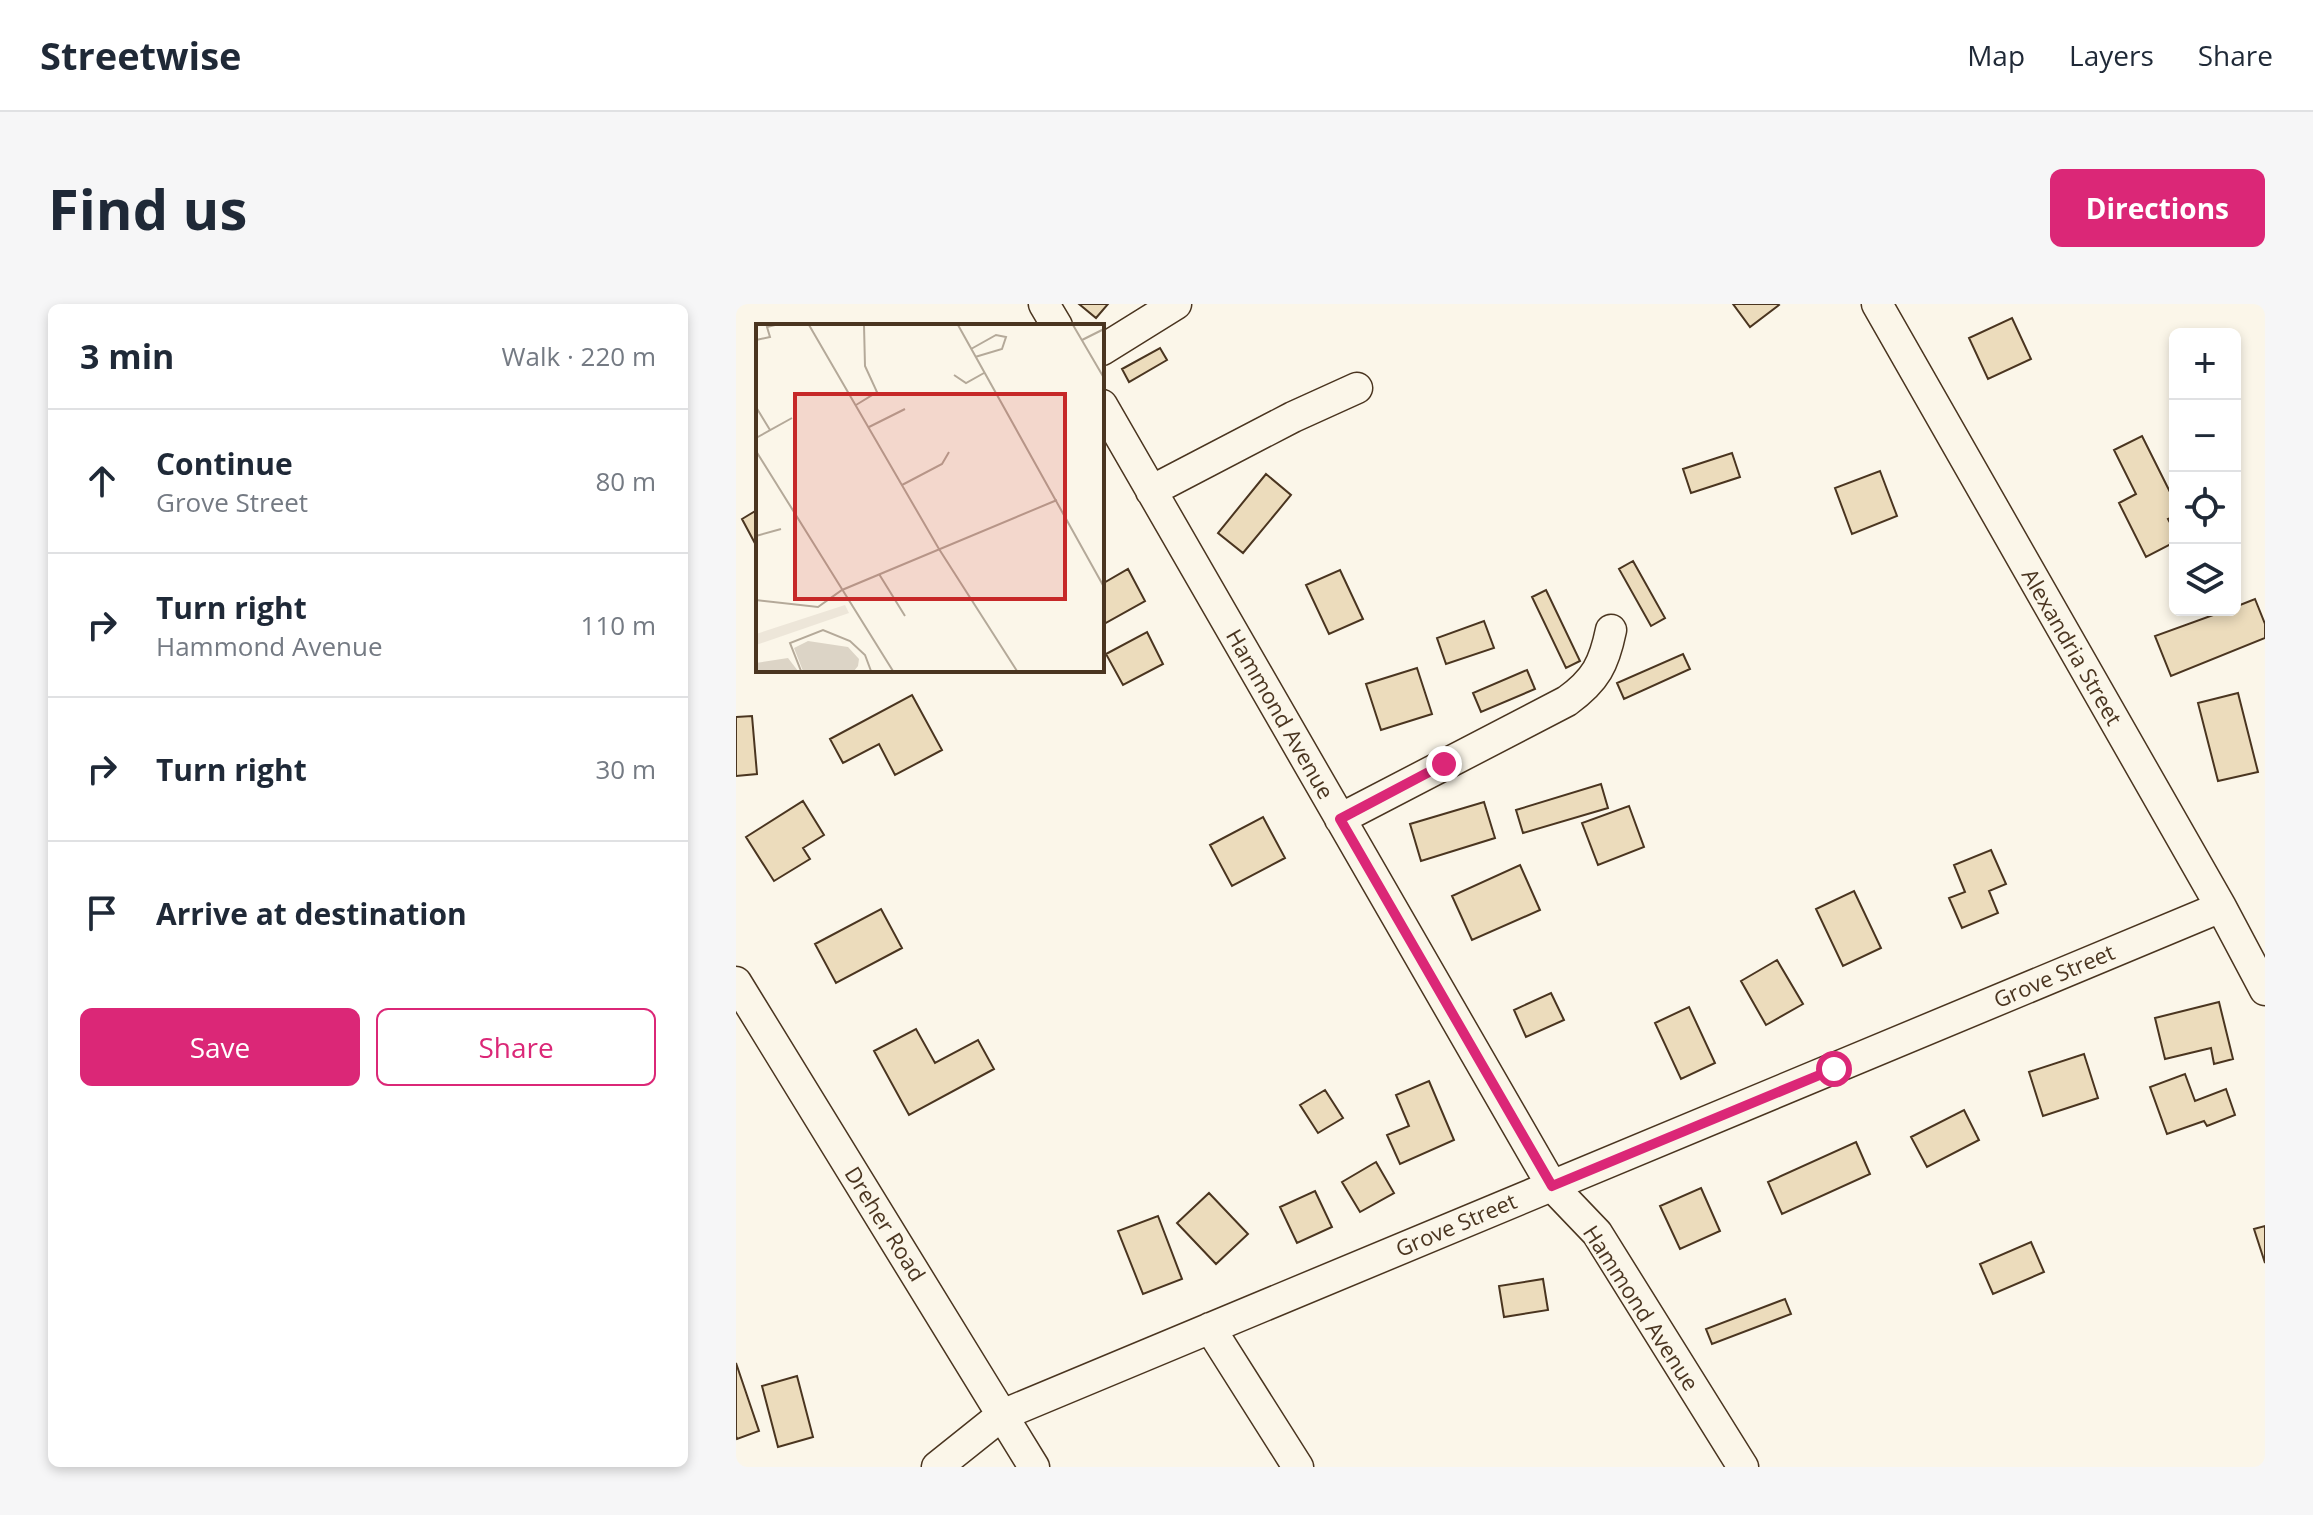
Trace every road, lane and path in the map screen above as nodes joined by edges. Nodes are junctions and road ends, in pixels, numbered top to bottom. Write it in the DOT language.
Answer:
graph roads {
  1 [pos="1044,304"];
  2 [pos="1176,304"];
  3 [pos="1877,304"];
  4 [pos="1056,324"];
  5 [pos="1104,349"];
  6 [pos="1357,388"];
  7 [pos="1104,409"];
  8 [pos="1151,491"];
  9 [pos="1611,630"];
  10 [pos="1340,819"];
  11 [pos="2221,907"];
  12 [pos="736,982"];
  13 [pos="2265,990"];
  14 [pos="1552,1186"];
  15 [pos="1210,1328"];
  16 [pos="1002,1415"];
  17 [pos="937,1467"];
  18 [pos="1034,1467"];
  19 [pos="1298,1467"];
  20 [pos="1743,1467"];
  1 -- 4 [label="street"];
  2 -- 5 [label="street"];
  3 -- 11 [label="street, Alexandria Street"];
  6 -- 8 [label="street"];
  7 -- 8 [label="street, Hammond Avenue"];
  8 -- 10 [label="street, Hammond Avenue"];
  9 -- 10 [label="street"];
  10 -- 14 [label="street, Hammond Avenue"];
  11 -- 13 [label="street, Alexandria Street"];
  11 -- 14 [label="street, Grove Street"];
  12 -- 16 [label="street, Dreher Road"];
  14 -- 15 [label="street, Grove Street"];
  14 -- 20 [label="street, Hammond Avenue"];
  15 -- 16 [label="street, Grove Street"];
  15 -- 19 [label="street"];
  16 -- 17 [label="street, Grove Street"];
  16 -- 18 [label="street, Dreher Road"];
}
